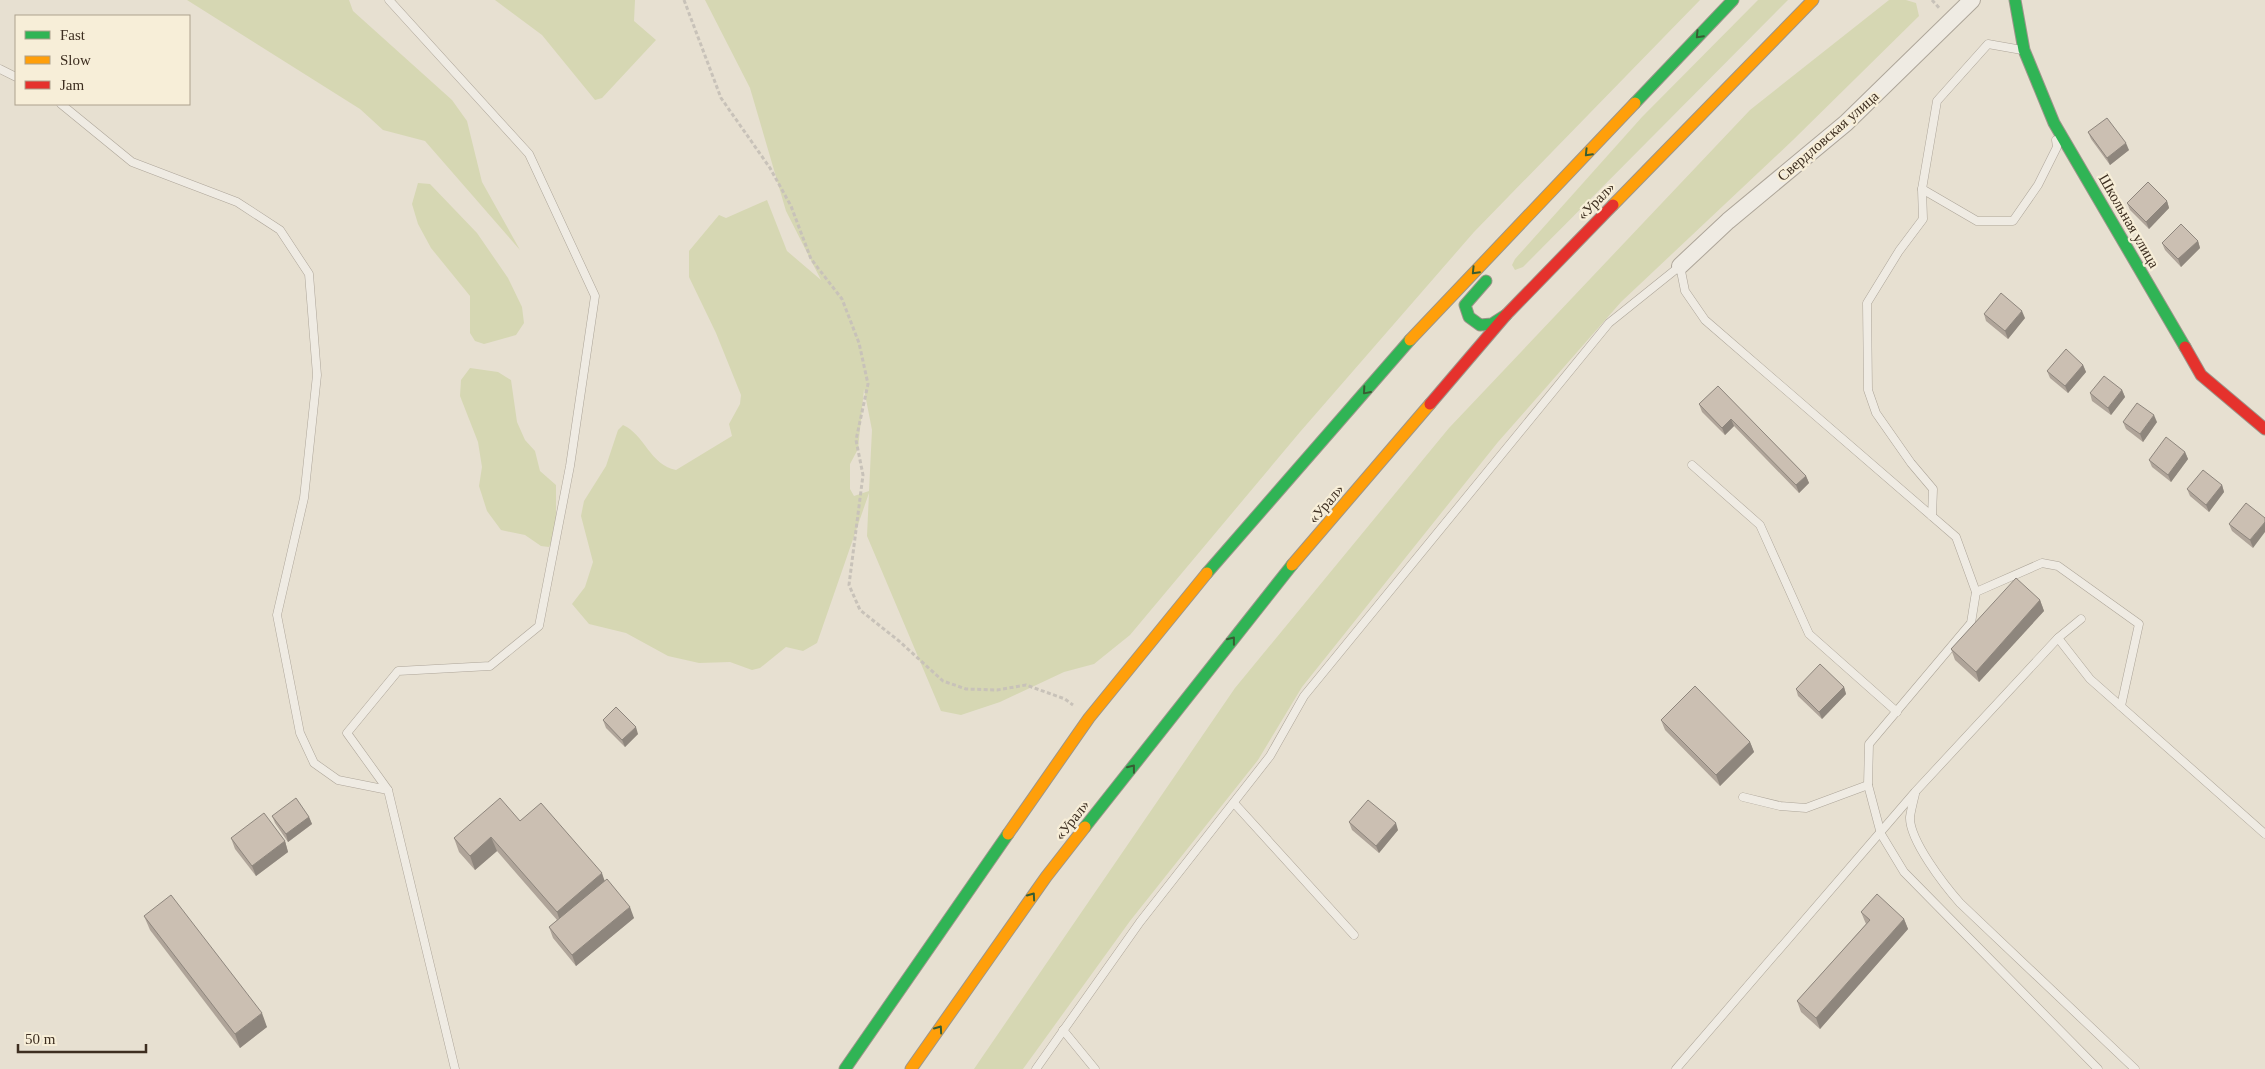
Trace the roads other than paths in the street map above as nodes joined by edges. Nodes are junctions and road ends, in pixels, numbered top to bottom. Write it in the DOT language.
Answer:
graph roads {
  1 [pos="389,0"];
  2 [pos="1733,0"];
  3 [pos="1813,0"];
  4 [pos="1972,0"];
  5 [pos="2015,0"];
  6 [pos="2024,50"];
  7 [pos="0,69"];
  8 [pos="15,76"];
  9 [pos="62,105"];
  10 [pos="2054,124"];
  11 [pos="1922,189"];
  12 [pos="1524,220"];
  13 [pos="1511,254"];
  14 [pos="1680,266"];
  15 [pos="1491,275"];
  16 [pos="1506,314"];
  17 [pos="2265,429"];
  18 [pos="1692,465"];
  19 [pos="1932,516"];
  20 [pos="1976,592"];
  21 [pos="2081,619"];
  22 [pos="2058,638"];
  23 [pos="2121,706"];
  24 [pos="1896,712"];
  25 [pos="1868,786"];
  26 [pos="388,790"];
  27 [pos="1915,792"];
  28 [pos="1742,797"];
  29 [pos="1234,803"];
  30 [pos="1881,834"];
  31 [pos="2265,834"];
  32 [pos="1354,935"];
  33 [pos="1064,1030"];
  34 [pos="455,1069"];
  35 [pos="845,1069"];
  36 [pos="911,1069"];
  37 [pos="1036,1069"];
  38 [pos="1095,1069"];
  39 [pos="1676,1069"];
  40 [pos="2098,1069"];
  41 [pos="2135,1069"];
  1 -- 26 [label="lane"];
  2 -- 12 [label="main road, one-way"];
  3 -- 16 [label="main road, «Урал»"];
  4 -- 14 [label="street, Свердловская улица"];
  5 -- 6 [label="main road, Школьная улица"];
  6 -- 10 [label="main road, Школьная улица"];
  6 -- 11 [label="lane"];
  7 -- 8 [label="lane"];
  9 -- 26 [label="lane"];
  10 -- 11 [label="lane"];
  10 -- 17 [label="main road, Школьная улица"];
  11 -- 19 [label="lane"];
  12 -- 13 [label="main road"];
  12 -- 35 [label="main road, one-way"];
  14 -- 19 [label="lane"];
  14 -- 29 [label="lane"];
  15 -- 16 [label="main road"];
  36 -- 16 [label="main road, «Урал», one-way"];
  18 -- 24 [label="lane"];
  19 -- 20 [label="lane"];
  20 -- 23 [label="lane"];
  20 -- 24 [label="lane"];
  21 -- 22 [label="lane"];
  22 -- 23 [label="lane"];
  22 -- 27 [label="lane"];
  23 -- 31 [label="lane"];
  24 -- 25 [label="lane"];
  25 -- 28 [label="lane"];
  25 -- 30 [label="lane"];
  26 -- 34 [label="lane"];
  27 -- 30 [label="lane"];
  27 -- 41 [label="lane"];
  29 -- 32 [label="lane"];
  29 -- 33 [label="lane"];
  30 -- 39 [label="lane"];
  30 -- 40 [label="lane"];
  33 -- 37 [label="lane"];
  33 -- 38 [label="lane"];
}
